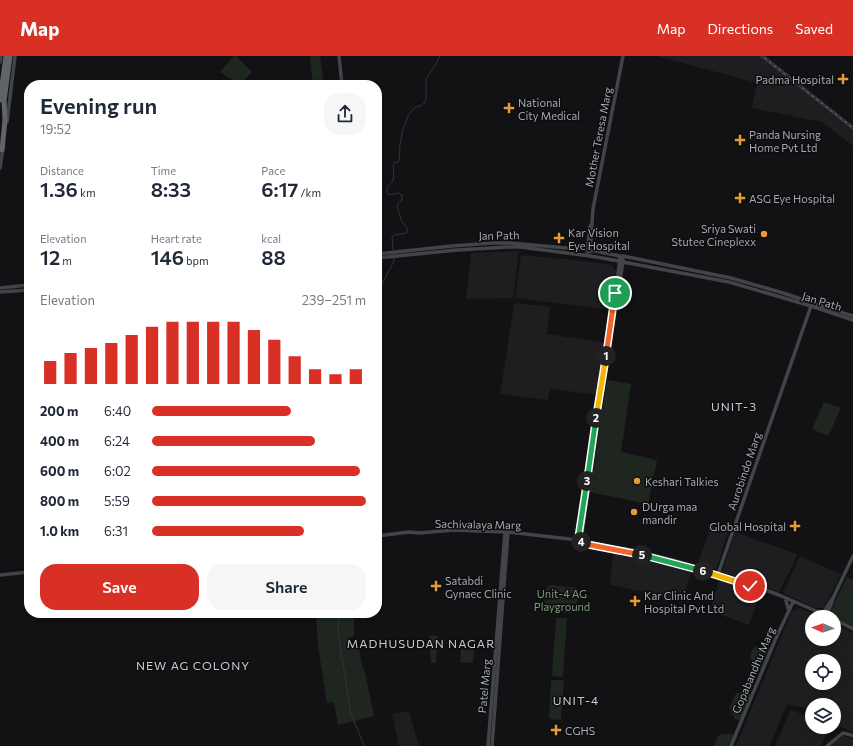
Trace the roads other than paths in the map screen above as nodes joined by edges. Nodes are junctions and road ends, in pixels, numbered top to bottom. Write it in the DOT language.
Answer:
graph roads {
  1 [pos="0,56"];
  2 [pos="6,56"];
  3 [pos="11,56"];
  4 [pos="15,56"];
  5 [pos="339,56"];
  6 [pos="623,56"];
  7 [pos="0,62"];
  8 [pos="341,80"];
  9 [pos="2,101"];
  10 [pos="0,135"];
  11 [pos="2,150"];
  12 [pos="0,168"];
  13 [pos="589,250"];
  14 [pos="382,254"];
  15 [pos="588,255"];
  16 [pos="622,256"];
  17 [pos="382,258"];
  18 [pos="621,262"];
  19 [pos="24,286"];
  20 [pos="0,288"];
  21 [pos="24,290"];
  22 [pos="0,292"];
  23 [pos="811,306"];
  24 [pos="853,316"];
  25 [pos="853,320"];
  26 [pos="506,533"];
  27 [pos="382,535"];
  28 [pos="579,542"];
  29 [pos="853,556"];
  30 [pos="24,572"];
  31 [pos="718,574"];
  32 [pos="0,575"];
  33 [pos="786,600"];
  34 [pos="793,603"];
  35 [pos="798,606"];
  36 [pos="809,610"];
  37 [pos="810,610"];
  38 [pos="828,610"];
  39 [pos="789,612"];
  40 [pos="841,624"];
  41 [pos="853,630"];
  42 [pos="853,736"];
  43 [pos="488,746"];
  44 [pos="492,746"];
  45 [pos="731,746"];
  46 [pos="827,746"];
  1 -- 7 [label="main road"];
  2 -- 9 [label="highway"];
  3 -- 9 [label="highway"];
  4 -- 11 [label="main road"];
  5 -- 8 [label="main road"];
  6 -- 13 [label="main road, Mother Teresa Marg"];
  9 -- 10 [label="highway"];
  9 -- 11 [label="highway"];
  11 -- 12 [label="main road"];
  13 -- 14 [label="main road, Jan Path"];
  13 -- 15 [label="main road, Mother Teresa Marg"];
  13 -- 16 [label="main road, Jan Path"];
  15 -- 17 [label="main road, Jan Path"];
  15 -- 18 [label="main road, Jan Path"];
  16 -- 18 [label="main road"];
  16 -- 24 [label="main road, Jan Path"];
  18 -- 23 [label="main road, Jan Path"];
  18 -- 28 [label="main road"];
  19 -- 20 [label="main road"];
  21 -- 22 [label="main road"];
  23 -- 25 [label="main road, Jan Path"];
  23 -- 31 [label="main road, Aurobindo Marg"];
  26 -- 27 [label="main road, Sachivalaya Marg"];
  26 -- 28 [label="main road, Sachivalaya Marg"];
  26 -- 43 [label="main road, Patel Marg"];
  26 -- 44 [label="main road, Patel Marg"];
  28 -- 31 [label="main road, Sachivalaya Marg"];
  28 -- 33 [label="main road, Sachivalaya Marg"];
  29 -- 38 [label="main road"];
  30 -- 32 [label="main road"];
  31 -- 34 [label="main road, Sachivalaya Marg"];
  33 -- 34 [label="main road, Sachivalaya Marg"];
  33 -- 39 [label="main road"];
  34 -- 35 [label="main road, Sachivalaya Marg"];
  34 -- 37 [label="main road, Sachivalaya Marg"];
  34 -- 39 [label="main road, Gopabandhu Marg"];
  35 -- 36 [label="main road, Sachivalaya Marg"];
  35 -- 39 [label="main road"];
  39 -- 45 [label="main road, Gopabandhu Marg"];
  40 -- 41 [label="main road"];
  42 -- 46 [label="main road"];
}
